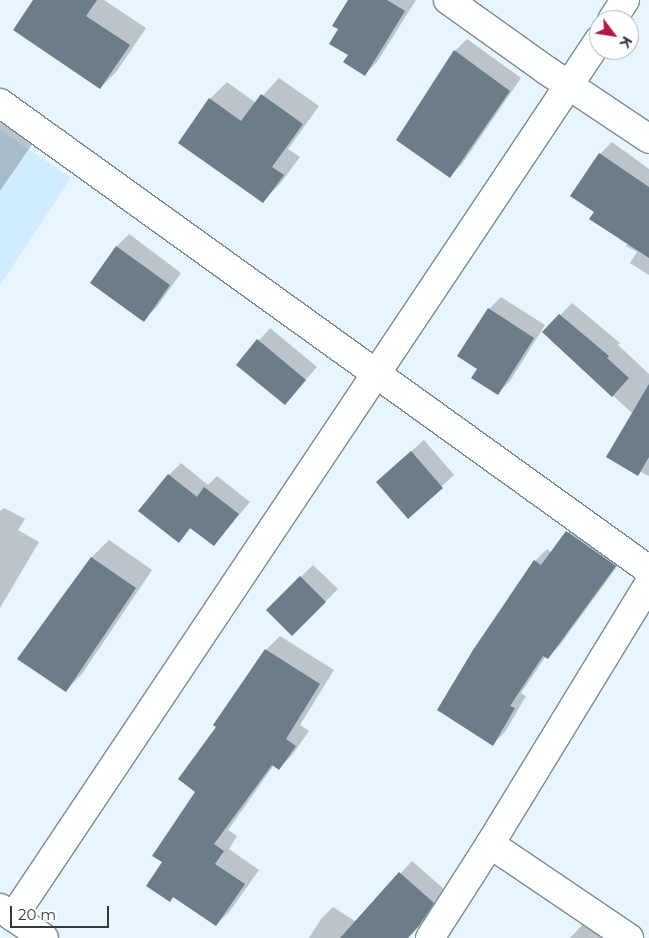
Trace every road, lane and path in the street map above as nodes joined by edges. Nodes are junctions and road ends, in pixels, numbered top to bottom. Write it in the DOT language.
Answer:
graph roads {
  1 [pos="448,0"];
  2 [pos="589,56"];
  3 [pos="570,86"];
  4 [pos="0,103"];
  5 [pos="649,139"];
  6 [pos="377,374"];
  7 [pos="649,570"];
  8 [pos="649,584"];
  9 [pos="490,844"];
  10 [pos="6,912"];
  11 [pos="44,938"];
  12 [pos="430,938"];
  13 [pos="629,938"];
  1 -- 3 [label="street"];
  2 -- 3 [label="street"];
  3 -- 5 [label="street"];
  3 -- 6 [label="street"];
  4 -- 6 [label="street"];
  6 -- 7 [label="street"];
  6 -- 10 [label="street"];
  8 -- 9 [label="street"];
  9 -- 12 [label="street"];
  9 -- 13 [label="street"];
  10 -- 11 [label="street"];
}
